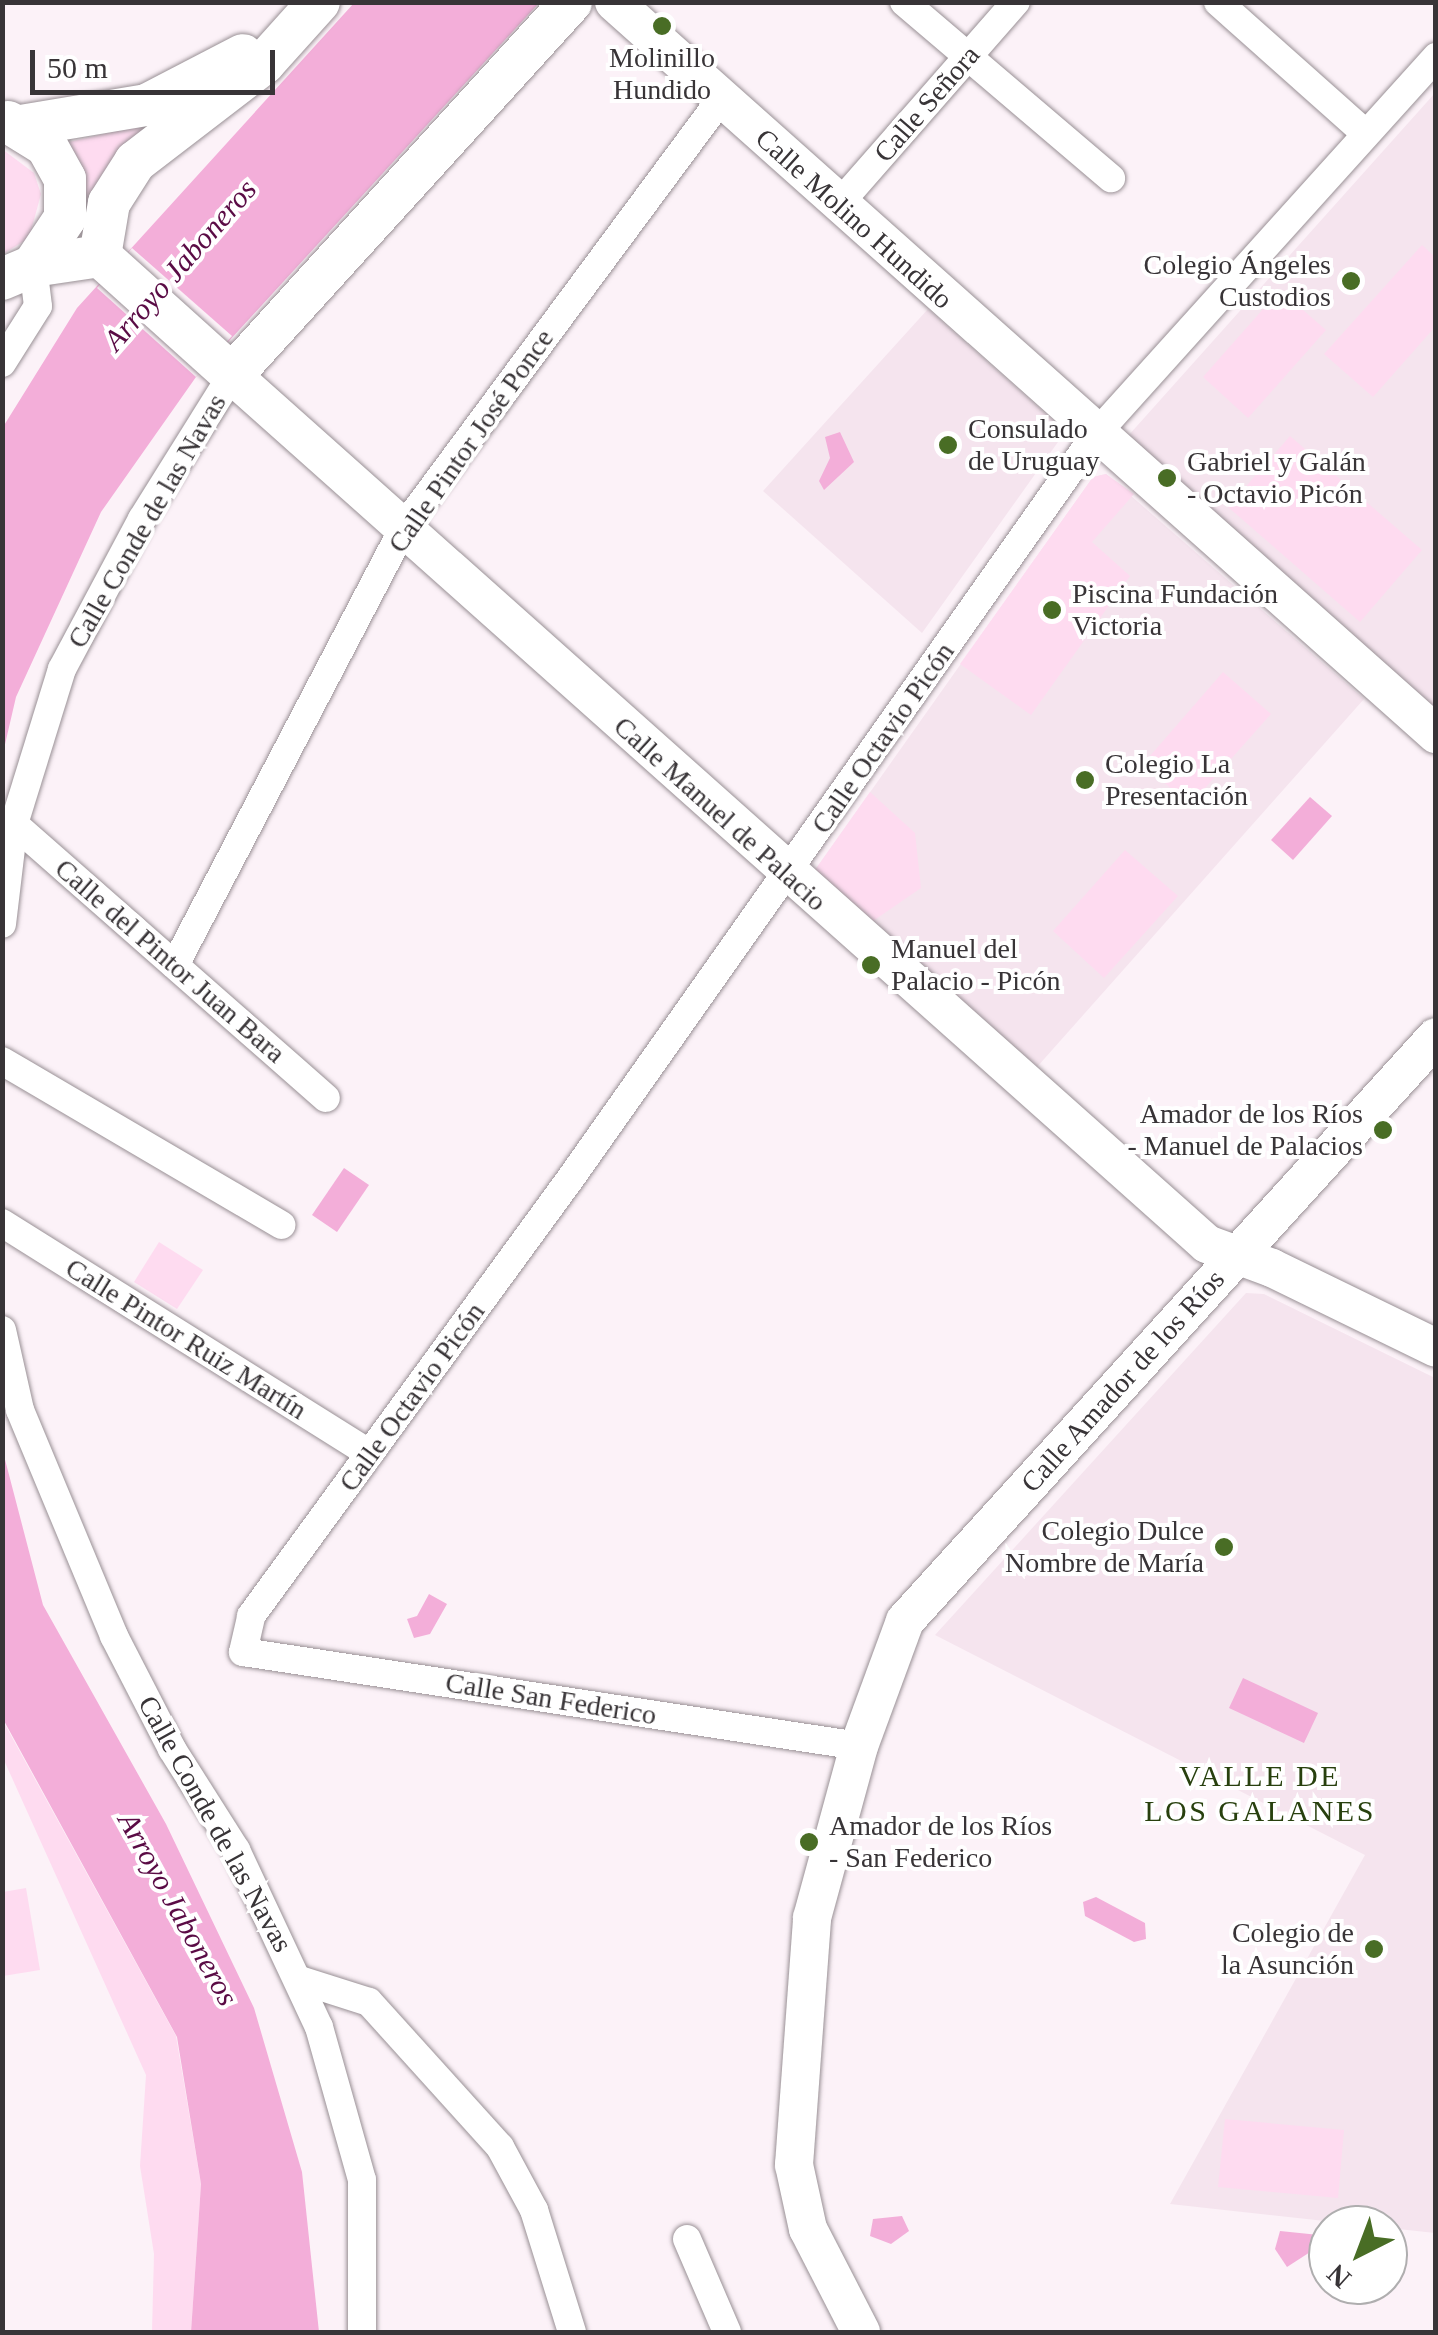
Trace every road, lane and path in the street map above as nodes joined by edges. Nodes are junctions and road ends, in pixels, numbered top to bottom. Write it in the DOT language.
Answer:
graph roads {
  1 [pos="571,2"];
  2 [pos="614,2"];
  3 [pos="904,2"];
  4 [pos="1016,2"];
  5 [pos="1218,2"];
  6 [pos="316,5"];
  7 [pos="1436,56"];
  8 [pos="968,57"];
  9 [pos="721,99"];
  10 [pos="12,123"];
  11 [pos="1366,134"];
  12 [pos="1111,178"];
  13 [pos="838,205"];
  14 [pos="108,262"];
  15 [pos="18,272"];
  16 [pos="2,363"];
  17 [pos="224,366"];
  18 [pos="1096,434"];
  19 [pos="403,528"];
  20 [pos="1436,734"];
  21 [pos="14,824"];
  22 [pos="786,874"];
  23 [pos="2,924"];
  24 [pos="175,965"];
  25 [pos="1436,1036"];
  26 [pos="2,1061"];
  27 [pos="326,1098"];
  28 [pos="2,1223"];
  29 [pos="281,1224"];
  30 [pos="1237,1254"];
  31 [pos="2,1330"];
  32 [pos="1436,1348"];
  33 [pos="370,1454"];
  34 [pos="243,1652"];
  35 [pos="859,1746"];
  36 [pos="300,1980"];
  37 [pos="687,2238"];
  38 [pos="362,2332"];
  39 [pos="572,2332"];
  40 [pos="727,2332"];
  41 [pos="861,2332"];
  1 -- 17 [label="main road, Calle Conde de las Navas"];
  2 -- 9 [label="street, Calle Molino Hundido"];
  3 -- 8 [label="street"];
  4 -- 8 [label="street, Calle Señora"];
  5 -- 11 [label="street"];
  6 -- 10 [label="main road"];
  6 -- 14 [label="main road"];
  7 -- 11 [label="street, Calle Octavio Picón"];
  8 -- 12 [label="street"];
  8 -- 13 [label="street, Calle Señora"];
  9 -- 13 [label="street, Calle Molino Hundido"];
  9 -- 19 [label="street, Calle Pintor José Ponce"];
  10 -- 15 [label="main road"];
  11 -- 18 [label="street, Calle Octavio Picón"];
  13 -- 18 [label="street, Calle Molino Hundido"];
  14 -- 15 [label="main road"];
  14 -- 17 [label="main road, Calle Manuel de Palacio"];
  15 -- 16 [label="street"];
  17 -- 19 [label="street, Calle Manuel de Palacio"];
  17 -- 21 [label="street, Calle Conde de las Navas"];
  18 -- 20 [label="street, Calle Molino Hundido"];
  18 -- 22 [label="street, Calle Octavio Picón"];
  19 -- 22 [label="street, Calle Manuel de Palacio"];
  19 -- 24 [label="street, Calle Pintor José Ponce"];
  21 -- 23 [label="street, Calle Conde de las Navas"];
  21 -- 24 [label="street, Calle del Pintor Juan Bara"];
  22 -- 30 [label="street, Calle Manuel de Palacio"];
  22 -- 33 [label="street, Calle Octavio Picón"];
  24 -- 27 [label="street, Calle del Pintor Juan Bara"];
  25 -- 30 [label="street, Calle Amador de los Ríos"];
  26 -- 29 [label="street"];
  28 -- 33 [label="street, Calle Pintor Ruiz Martín"];
  30 -- 32 [label="street, Calle Manuel de Palacio"];
  30 -- 35 [label="street, Calle Amador de los Ríos"];
  31 -- 36 [label="street, Calle Conde de las Navas"];
  33 -- 34 [label="street, Calle Octavio Picón"];
  34 -- 35 [label="street, Calle San Federico"];
  35 -- 41 [label="street, Calle Amador de los Ríos"];
  36 -- 38 [label="street, Calle Conde de las Navas"];
  36 -- 39 [label="street"];
  37 -- 40 [label="street"];
}
